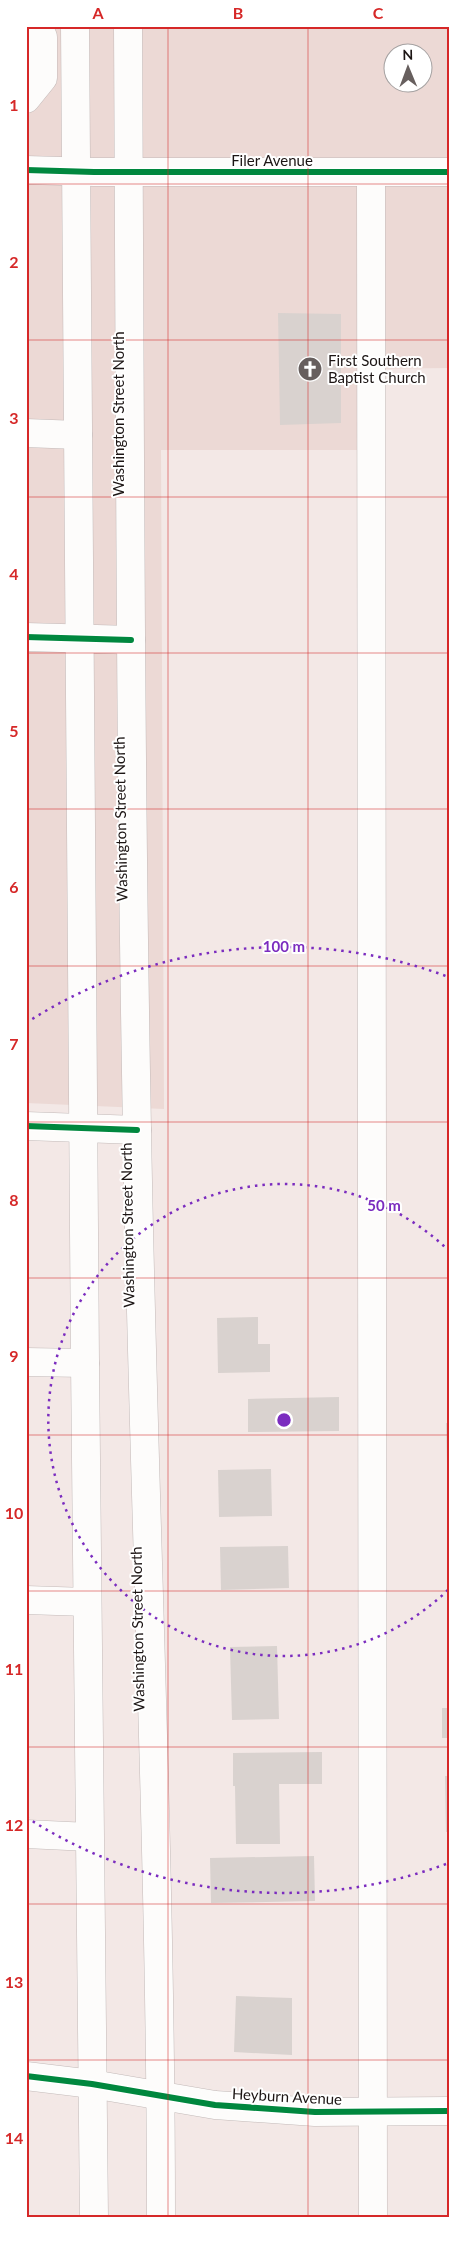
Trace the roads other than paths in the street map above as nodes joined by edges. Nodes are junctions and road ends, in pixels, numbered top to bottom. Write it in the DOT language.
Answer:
graph roads {
  1 [pos="38,26"];
  2 [pos="75,26"];
  3 [pos="128,26"];
  4 [pos="26,99"];
  5 [pos="26,170"];
  6 [pos="85,172"];
  7 [pos="129,172"];
  8 [pos="449,172"];
  9 [pos="371,173"];
  10 [pos="26,433"];
  11 [pos="78,435"];
  12 [pos="26,637"];
  13 [pos="81,639"];
  14 [pos="131,640"];
  15 [pos="26,1126"];
  16 [pos="84,1128"];
  17 [pos="137,1130"];
  18 [pos="26,1362"];
  19 [pos="85,1363"];
  20 [pos="26,1600"];
  21 [pos="87,1602"];
  22 [pos="26,1834"];
  23 [pos="89,1837"];
  24 [pos="26,2076"];
  25 [pos="92,2084"];
  26 [pos="160,2096"];
  27 [pos="449,2111"];
  28 [pos="372,2112"];
  29 [pos="94,2218"];
  30 [pos="161,2218"];
  31 [pos="373,2218"];
  1 -- 4 [label="main road"];
  2 -- 6 [label="main road"];
  3 -- 7 [label="main road, Washington Street North"];
  5 -- 6 [label="main road, Filer Avenue"];
  6 -- 7 [label="main road, Filer Avenue"];
  6 -- 11 [label="main road"];
  7 -- 9 [label="main road, Filer Avenue"];
  7 -- 14 [label="main road, Washington Street North"];
  8 -- 9 [label="main road, Filer Avenue"];
  9 -- 28 [label="main road"];
  10 -- 11 [label="main road"];
  11 -- 13 [label="main road"];
  12 -- 13 [label="main road"];
  13 -- 14 [label="main road"];
  13 -- 16 [label="main road"];
  14 -- 17 [label="main road, Washington Street North"];
  15 -- 16 [label="main road"];
  16 -- 17 [label="main road"];
  16 -- 19 [label="main road"];
  17 -- 26 [label="main road, Washington Street North"];
  18 -- 19 [label="main road"];
  19 -- 21 [label="main road"];
  20 -- 21 [label="main road"];
  21 -- 23 [label="main road"];
  22 -- 23 [label="main road"];
  23 -- 25 [label="main road"];
  24 -- 25 [label="main road, Heyburn Avenue"];
  25 -- 26 [label="main road, Heyburn Avenue"];
  25 -- 29 [label="main road"];
  26 -- 28 [label="main road, Heyburn Avenue"];
  26 -- 30 [label="main road, Washington Street North"];
  27 -- 28 [label="main road, Heyburn Avenue"];
  28 -- 31 [label="main road"];
}
